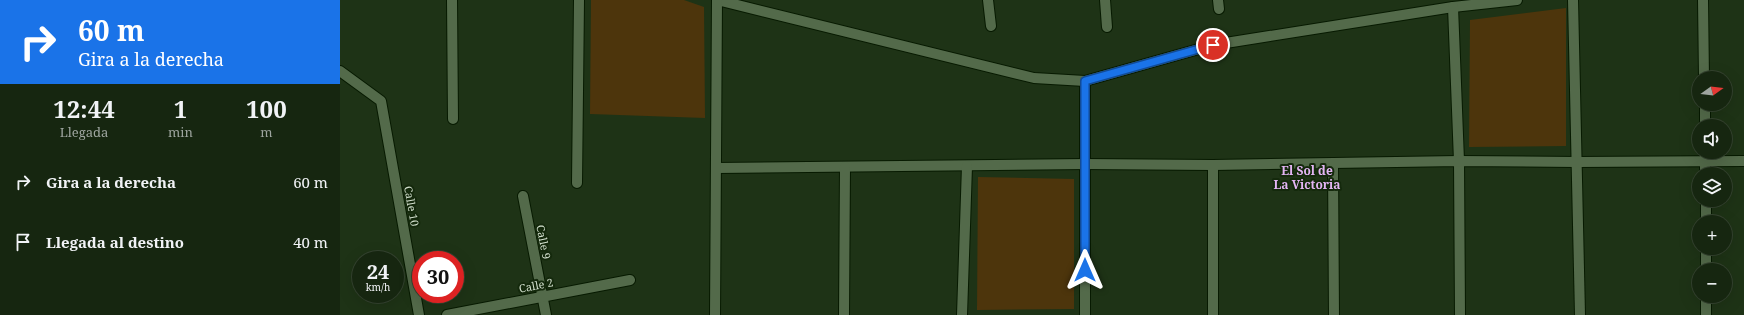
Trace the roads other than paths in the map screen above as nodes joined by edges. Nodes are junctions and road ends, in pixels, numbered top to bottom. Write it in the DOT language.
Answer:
graph roads {
  1 [pos="452,0"];
  2 [pos="579,0"];
  3 [pos="717,0"];
  4 [pos="988,0"];
  5 [pos="1105,0"];
  6 [pos="1517,0"];
  7 [pos="1573,0"];
  8 [pos="1703,0"];
  9 [pos="1453,7"];
  10 [pos="990,26"];
  11 [pos="1107,27"];
  12 [pos="1704,71"];
  13 [pos="340,72"];
  14 [pos="1085,81"];
  15 [pos="453,119"];
  16 [pos="1692,158"];
  17 [pos="1724,159"];
  18 [pos="1459,161"];
  19 [pos="1744,161"];
  20 [pos="1577,162"];
  21 [pos="1085,164"];
  22 [pos="1333,164"];
  23 [pos="1213,165"];
  24 [pos="966,166"];
  25 [pos="845,167"];
  26 [pos="717,168"];
  27 [pos="577,183"];
  28 [pos="523,196"];
  29 [pos="630,280"];
  30 [pos="542,296"];
  31 [pos="1706,303"];
  32 [pos="419,315"];
  33 [pos="447,315"];
  34 [pos="546,315"];
  35 [pos="715,315"];
  36 [pos="844,315"];
  37 [pos="962,315"];
  38 [pos="1085,315"];
  39 [pos="1213,315"];
  40 [pos="1334,315"];
  41 [pos="1460,315"];
  42 [pos="1580,315"];
  43 [pos="1706,315"];
  1 -- 15 [label="street"];
  2 -- 27 [label="street"];
  3 -- 14 [label="street"];
  3 -- 26 [label="street"];
  4 -- 10 [label="street"];
  5 -- 11 [label="street"];
  6 -- 9 [label="street"];
  7 -- 20 [label="street"];
  8 -- 12 [label="street"];
  9 -- 14 [label="street"];
  9 -- 18 [label="street"];
  13 -- 32 [label="street, Calle 10"];
  14 -- 21 [label="street"];
  16 -- 20 [label="street"];
  17 -- 19 [label="street"];
  18 -- 20 [label="street"];
  18 -- 22 [label="street"];
  18 -- 41 [label="street"];
  20 -- 42 [label="street"];
  21 -- 23 [label="street"];
  21 -- 24 [label="street"];
  21 -- 38 [label="street"];
  22 -- 23 [label="street"];
  22 -- 40 [label="street"];
  23 -- 39 [label="street"];
  24 -- 25 [label="street"];
  24 -- 37 [label="street"];
  25 -- 26 [label="street"];
  25 -- 36 [label="street"];
  26 -- 35 [label="street"];
  28 -- 30 [label="street, Calle 9"];
  29 -- 30 [label="street, Calle 2"];
  30 -- 33 [label="street, Calle 2"];
  30 -- 34 [label="street, Calle 9"];
  31 -- 43 [label="street"];
}
